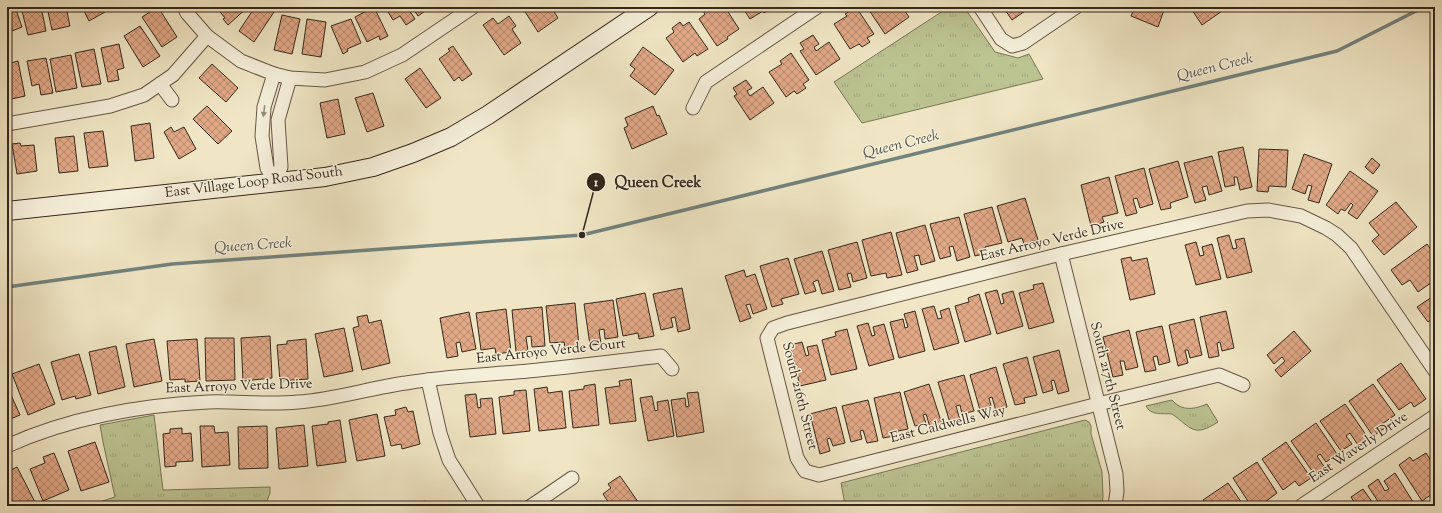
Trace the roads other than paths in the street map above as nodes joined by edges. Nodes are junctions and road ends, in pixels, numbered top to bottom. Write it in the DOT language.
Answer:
graph roads {
  1 [pos="184,7"];
  2 [pos="473,7"];
  3 [pos="649,7"];
  4 [pos="817,7"];
  5 [pos="980,7"];
  6 [pos="1076,7"];
  7 [pos="207,36"];
  8 [pos="274,74"];
  9 [pos="290,78"];
  10 [pos="160,84"];
  11 [pos="172,100"];
  12 [pos="693,108"];
  13 [pos="7,124"];
  14 [pos="274,182"];
  15 [pos="7,211"];
  16 [pos="1061,254"];
  17 [pos="772,328"];
  18 [pos="672,368"];
  19 [pos="1435,371"];
  20 [pos="428,380"];
  21 [pos="1243,385"];
  22 [pos="1098,404"];
  23 [pos="1435,416"];
  24 [pos="7,446"];
  25 [pos="805,472"];
  26 [pos="572,478"];
  27 [pos="478,506"];
  28 [pos="531,506"];
  29 [pos="1115,506"];
  30 [pos="1301,506"];
  1 -- 7 [label="street"];
  2 -- 9 [label="street"];
  3 -- 14 [label="street, East Village Loop Road South"];
  4 -- 12 [label="street"];
  5 -- 6 [label="street"];
  7 -- 8 [label="street"];
  7 -- 10 [label="street"];
  8 -- 9 [label="street"];
  8 -- 14 [label="street, one-way"];
  9 -- 14 [label="street"];
  10 -- 11 [label="street"];
  10 -- 13 [label="street"];
  14 -- 15 [label="street, East Village Loop Road South"];
  16 -- 17 [label="street, East Arroyo Verde Drive"];
  16 -- 19 [label="street, East Arroyo Verde Drive"];
  16 -- 22 [label="street, South 217th Street"];
  17 -- 25 [label="street, South 216th Street"];
  18 -- 20 [label="street, East Arroyo Verde Court"];
  20 -- 24 [label="street, East Arroyo Verde Drive"];
  20 -- 27 [label="street"];
  21 -- 22 [label="street, East Caldwells Way"];
  22 -- 25 [label="street, East Caldwells Way"];
  22 -- 29 [label="street, South 217th Street"];
  23 -- 30 [label="street, East Waverly Drive"];
  26 -- 28 [label="street"];
}
